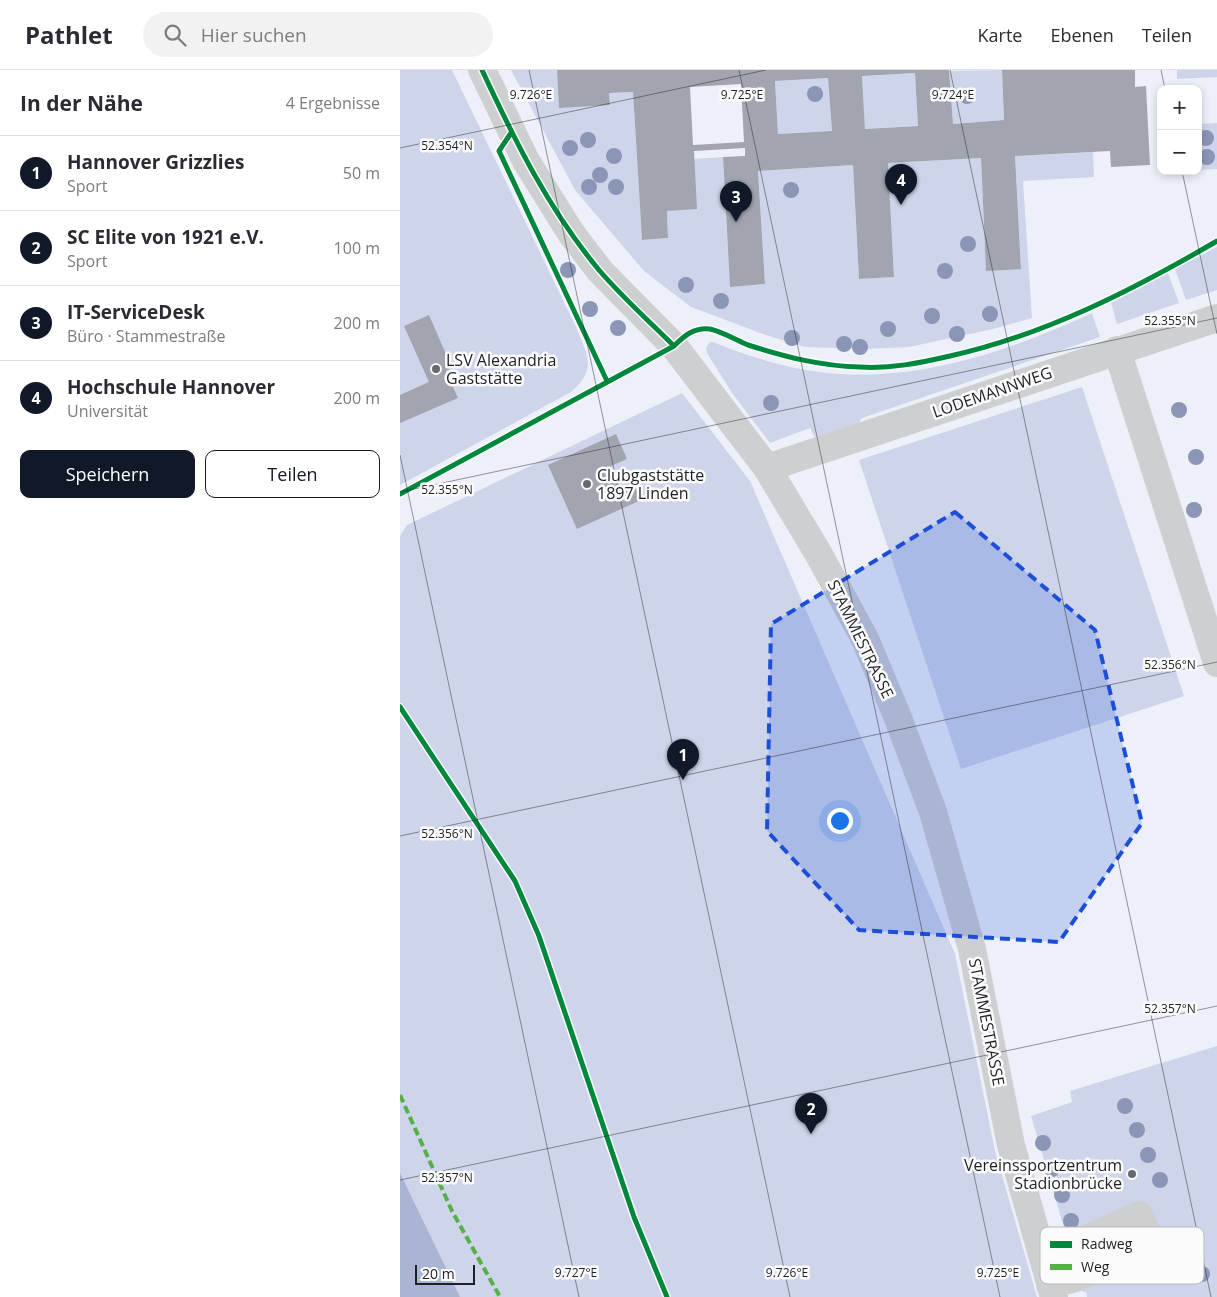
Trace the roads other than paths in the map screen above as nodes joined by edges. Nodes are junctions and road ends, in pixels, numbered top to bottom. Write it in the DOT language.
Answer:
graph roads {
  1 [pos="482,70"];
  2 [pos="1217,318"];
  3 [pos="1118,350"];
  4 [pos="767,468"];
  5 [pos="1217,663"];
  6 [pos="1113,1227"];
  7 [pos="1145,1227"];
  8 [pos="1040,1248"];
  9 [pos="1066,1284"];
  10 [pos="1052,1291"];
  1 -- 4 [label="street, STAMMESTRASSE"];
  2 -- 3 [label="street, LODEMANNWEG"];
  3 -- 4 [label="street, LODEMANNWEG"];
  3 -- 5 [label="street"];
  4 -- 8 [label="street, STAMMESTRASSE"];
  6 -- 7 [label="street"];
  9 -- 10 [label="street"];
}
